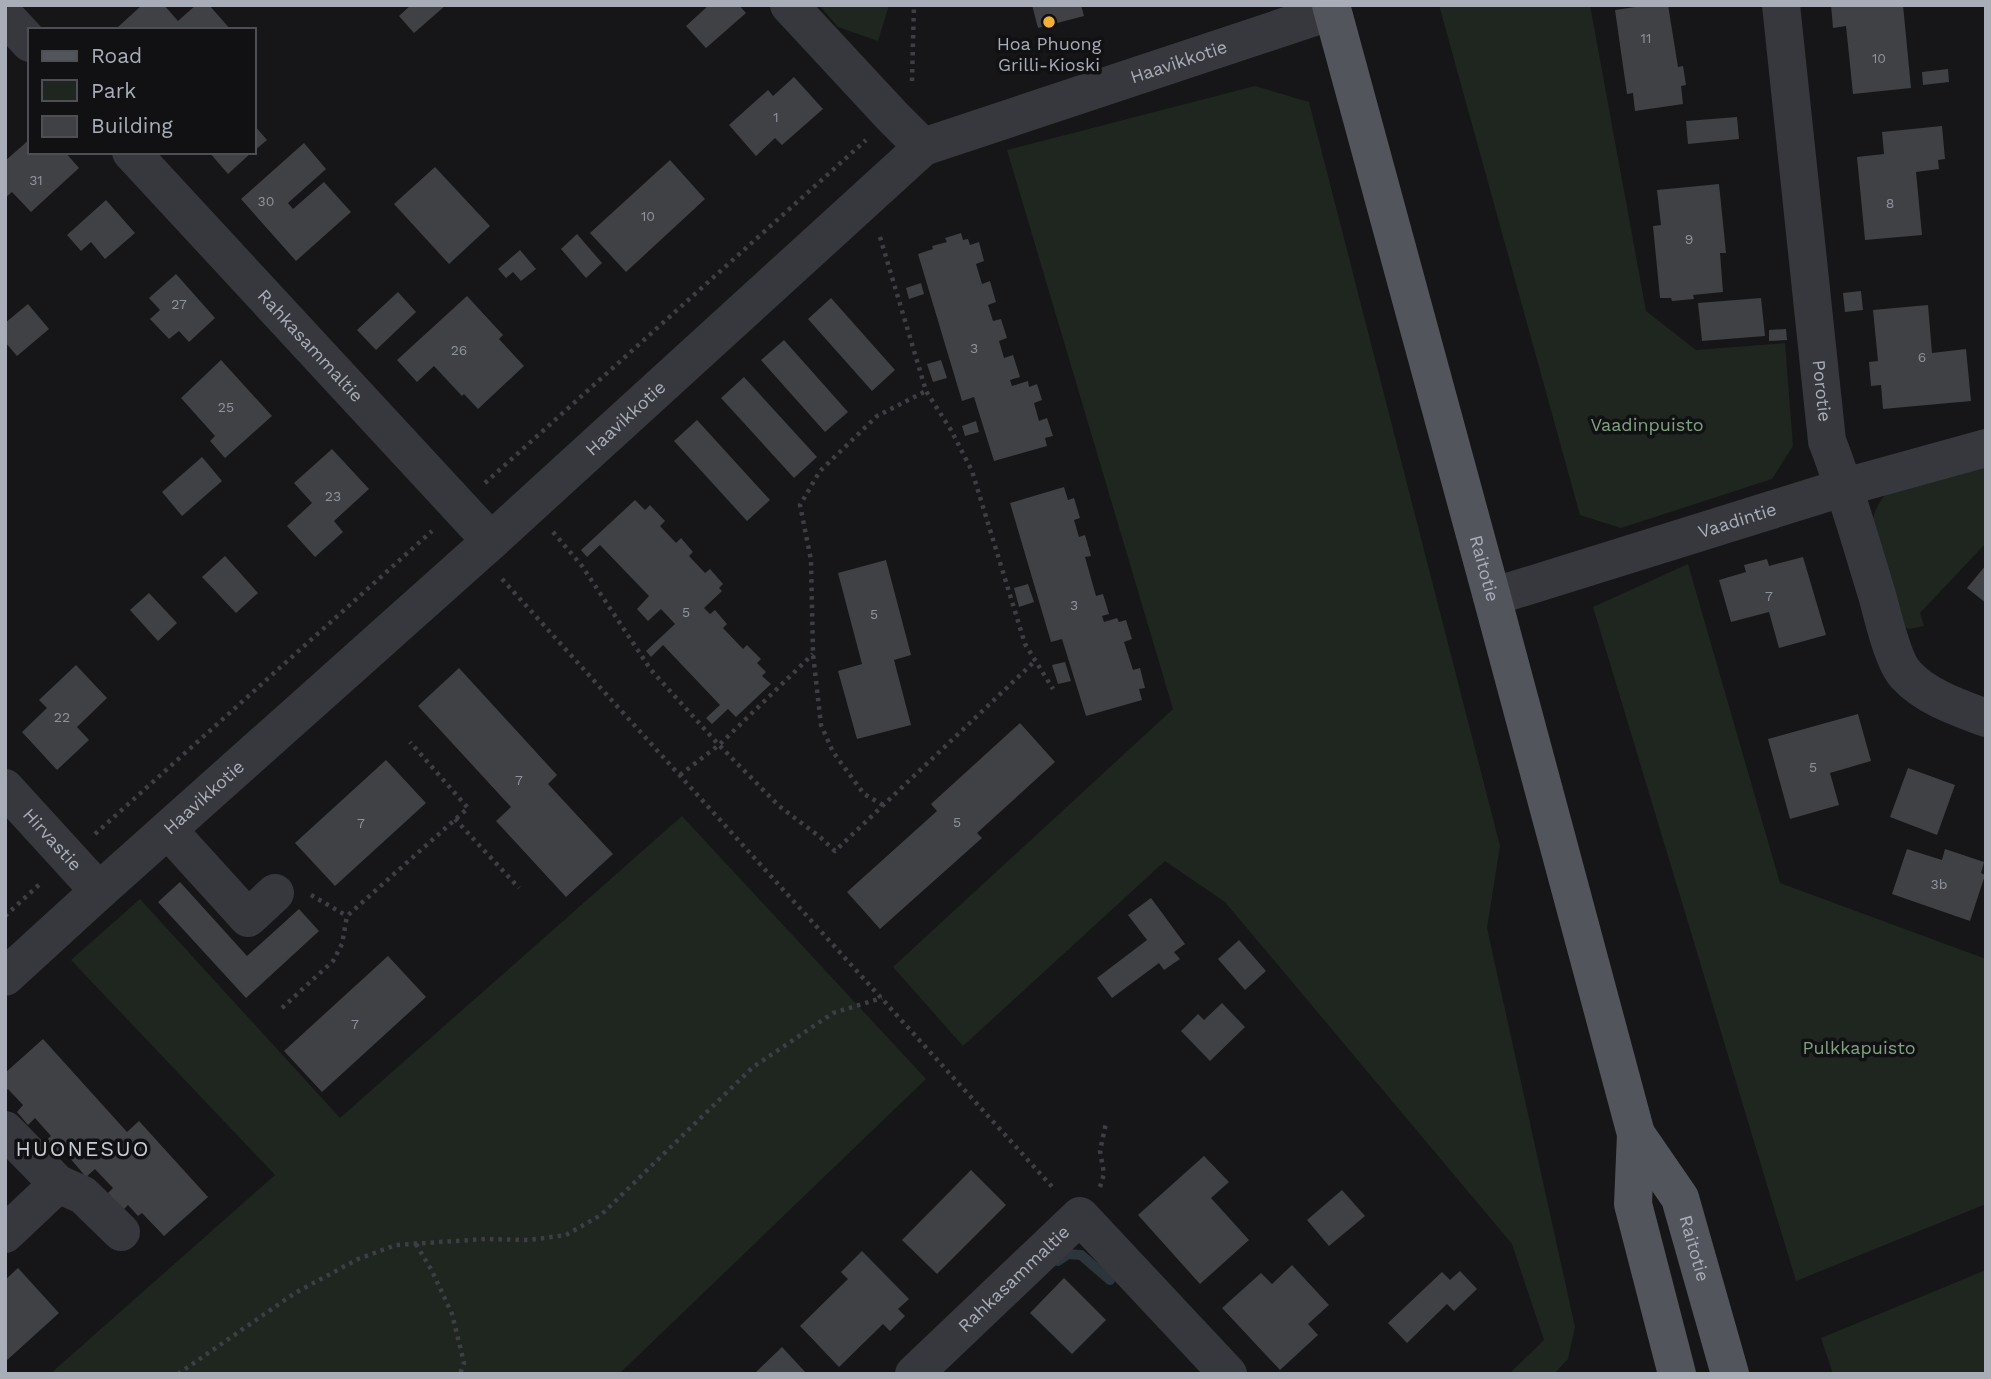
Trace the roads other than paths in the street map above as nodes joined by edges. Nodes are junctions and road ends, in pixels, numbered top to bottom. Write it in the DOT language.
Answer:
graph roads {
  1 [pos="789,5"];
  2 [pos="1781,5"];
  3 [pos="1331,8"];
  4 [pos="5,16"];
  5 [pos="28,41"];
  6 [pos="923,147"];
  7 [pos="133,154"];
  8 [pos="1986,448"];
  9 [pos="1845,487"];
  10 [pos="484,547"];
  11 [pos="1492,597"];
  12 [pos="1986,718"];
  13 [pos="5,788"];
  14 [pos="168,830"];
  15 [pos="99,891"];
  16 [pos="275,892"];
  17 [pos="5,977"];
  18 [pos="5,1130"];
  19 [pos="1636,1134"];
  20 [pos="58,1184"];
  21 [pos="121,1232"];
  22 [pos="5,1234"];
  23 [pos="914,1374"];
  24 [pos="1228,1374"];
  25 [pos="1677,1374"];
  26 [pos="1730,1374"];
  1 -- 6 [label="street"];
  2 -- 9 [label="street, Porotie"];
  3 -- 6 [label="street, Haavikkotie"];
  3 -- 11 [label="main road, Raitotie"];
  4 -- 5 [label="street"];
  6 -- 10 [label="street, Haavikkotie"];
  7 -- 10 [label="street, Rahkasammaltie"];
  8 -- 9 [label="street, Vaadintie"];
  9 -- 11 [label="street, Vaadintie"];
  9 -- 12 [label="street, Porotie"];
  10 -- 14 [label="street, Haavikkotie"];
  11 -- 19 [label="main road, Raitotie"];
  13 -- 15 [label="street, Hirvastie"];
  14 -- 15 [label="street, Haavikkotie"];
  14 -- 16 [label="street"];
  15 -- 17 [label="street, Haavikkotie"];
  18 -- 20 [label="street"];
  19 -- 25 [label="main road, Raitotie"];
  19 -- 26 [label="main road, Raitotie"];
  20 -- 21 [label="street"];
  20 -- 22 [label="street"];
  23 -- 24 [label="street, Rahkasammaltie"];
}
